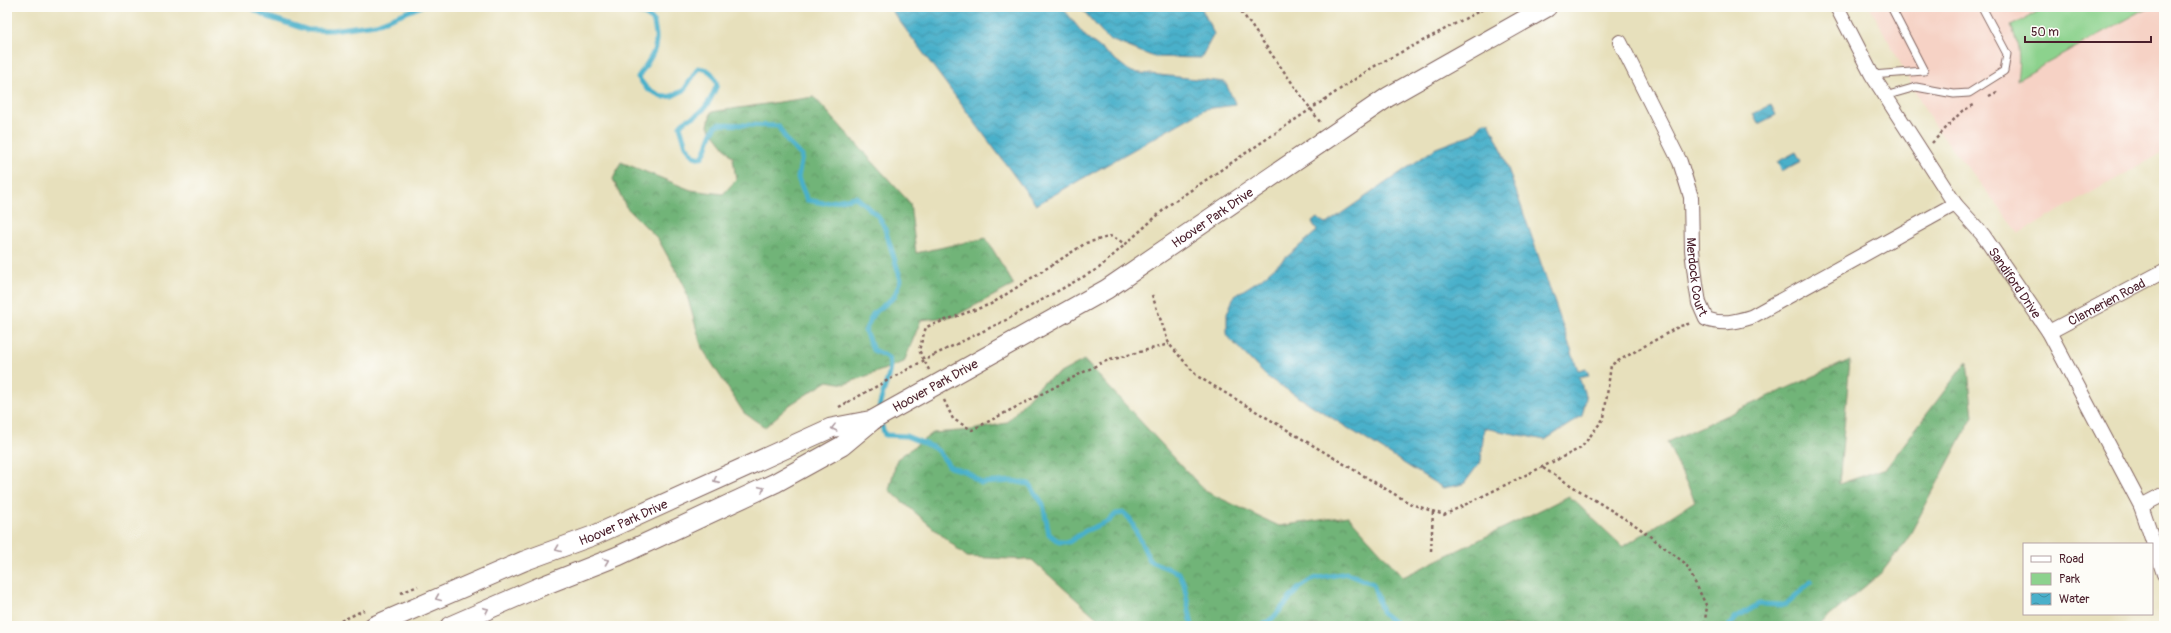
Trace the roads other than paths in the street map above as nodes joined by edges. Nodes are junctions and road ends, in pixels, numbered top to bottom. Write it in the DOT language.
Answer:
graph roads {
  1 [pos="1547,7"];
  2 [pos="1837,7"];
  3 [pos="1891,7"];
  4 [pos="1982,7"];
  5 [pos="1620,42"];
  6 [pos="1872,74"];
  7 [pos="1885,96"];
  8 [pos="1954,204"];
  9 [pos="2164,271"];
  10 [pos="2049,332"];
  11 [pos="873,420"];
  12 [pos="2164,494"];
  13 [pos="2141,506"];
  14 [pos="2164,574"];
  15 [pos="374,626"];
  16 [pos="450,626"];
  1 -- 11 [label="street, Hoover Park Drive, bridge"];
  2 -- 6 [label="street, Sandiford Drive"];
  3 -- 6 [label="lane"];
  4 -- 7 [label="lane"];
  5 -- 8 [label="street, Merdock Court"];
  6 -- 7 [label="street, Sandiford Drive"];
  7 -- 8 [label="street, Sandiford Drive"];
  8 -- 10 [label="street, Sandiford Drive"];
  9 -- 10 [label="street, Clamerien Road"];
  10 -- 13 [label="street, Sandiford Drive"];
  11 -- 15 [label="street, Hoover Park Drive, one-way"];
  16 -- 11 [label="street, Hoover Park Drive, one-way"];
  12 -- 13 [label="street"];
  13 -- 14 [label="street, Sandiford Drive"];
}
